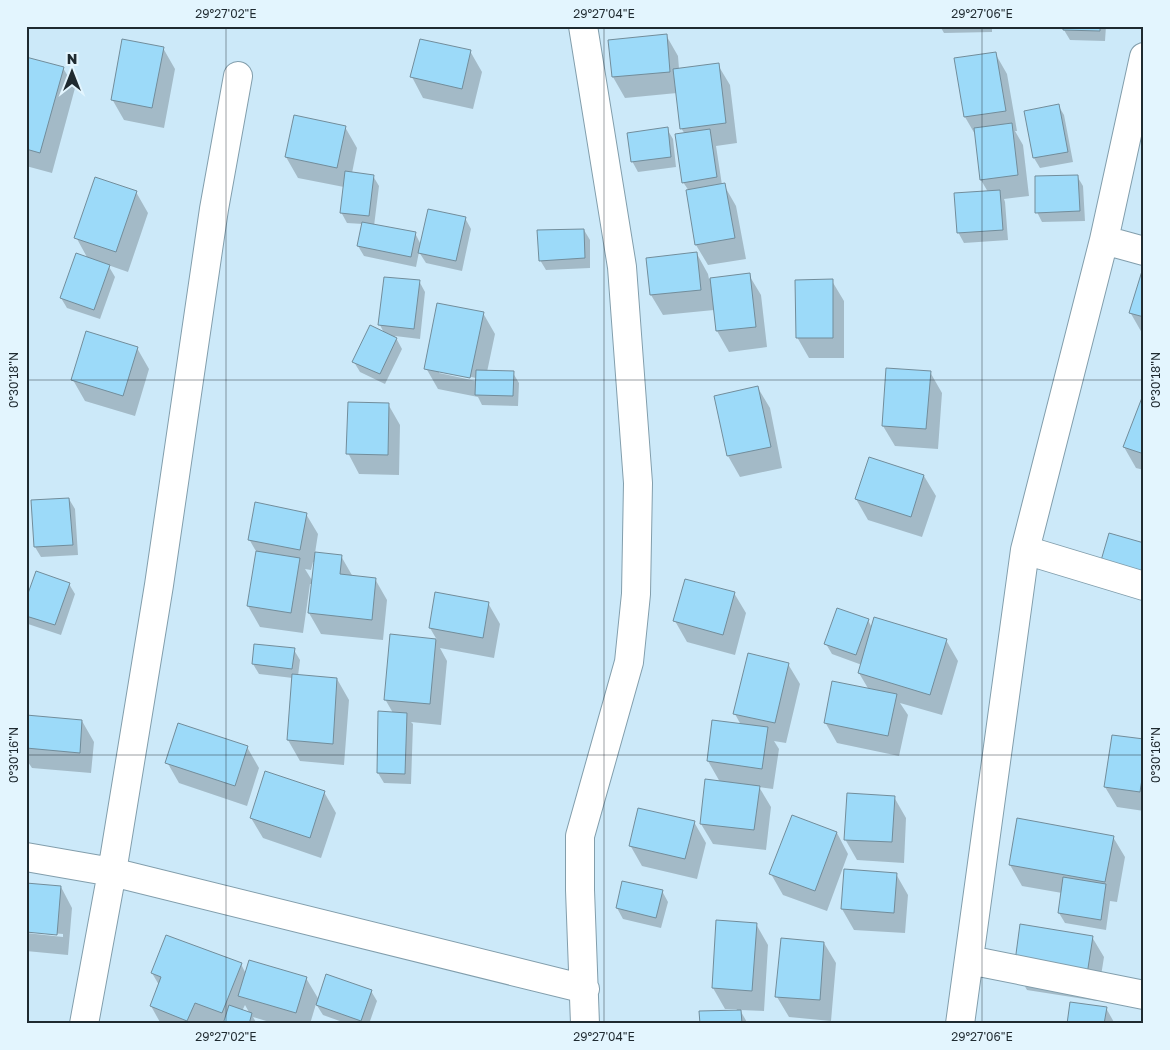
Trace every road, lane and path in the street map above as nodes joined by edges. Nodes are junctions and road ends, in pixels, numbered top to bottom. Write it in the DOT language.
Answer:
graph roads {
  1 [pos="583,26"];
  2 [pos="1144,57"];
  3 [pos="238,76"];
  4 [pos="1104,240"];
  5 [pos="1144,251"];
  6 [pos="1025,550"];
  7 [pos="1144,586"];
  8 [pos="26,857"];
  9 [pos="112,872"];
  10 [pos="969,960"];
  11 [pos="585,989"];
  12 [pos="1144,995"];
  13 [pos="84,1024"];
  14 [pos="585,1024"];
  15 [pos="960,1024"];
  1 -- 11 [label="street"];
  2 -- 4 [label="street"];
  3 -- 9 [label="street"];
  4 -- 5 [label="street"];
  4 -- 6 [label="street"];
  6 -- 7 [label="street"];
  6 -- 10 [label="street"];
  8 -- 9 [label="street"];
  9 -- 11 [label="street"];
  9 -- 13 [label="street"];
  10 -- 12 [label="street"];
  10 -- 15 [label="street"];
  11 -- 14 [label="street"];
}
